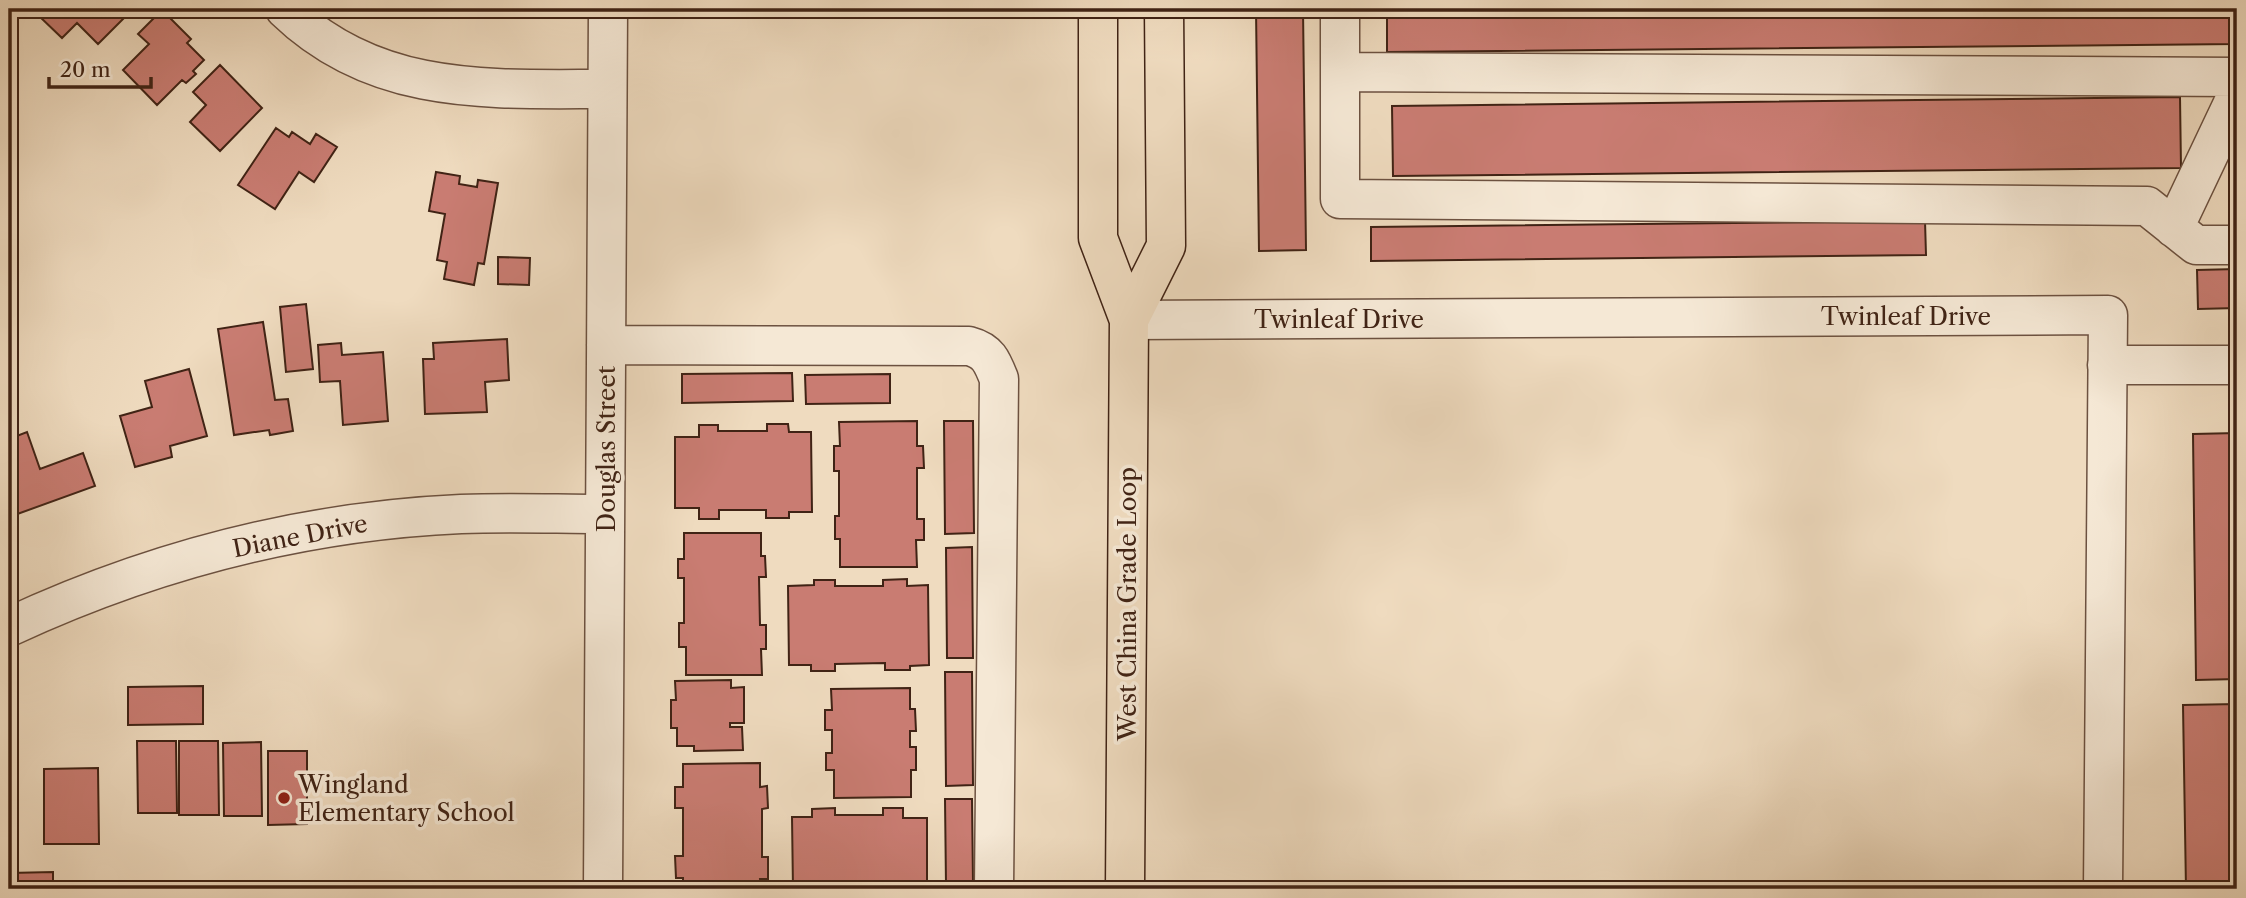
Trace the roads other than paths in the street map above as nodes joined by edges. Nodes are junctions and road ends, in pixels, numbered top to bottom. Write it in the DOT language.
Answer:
graph roads {
  1 [pos="285,9"];
  2 [pos="608,9"];
  3 [pos="1098,9"];
  4 [pos="1164,9"];
  5 [pos="1340,9"];
  6 [pos="1340,72"];
  7 [pos="2237,77"];
  8 [pos="607,89"];
  9 [pos="2237,95"];
  10 [pos="2225,147"];
  11 [pos="2174,228"];
  12 [pos="2237,245"];
  13 [pos="1129,320"];
  14 [pos="606,345"];
  15 [pos="2108,365"];
  16 [pos="2237,365"];
  17 [pos="605,514"];
  18 [pos="9,628"];
  19 [pos="603,889"];
  20 [pos="994,889"];
  21 [pos="1125,889"];
  22 [pos="2103,889"];
  1 -- 8 [label="street"];
  2 -- 8 [label="street, Douglas Street"];
  3 -- 13 [label="main road, West China Grade Loop"];
  4 -- 13 [label="main road, West China Grade Loop"];
  5 -- 6 [label="street"];
  6 -- 7 [label="street"];
  6 -- 11 [label="street"];
  8 -- 14 [label="street, Douglas Street"];
  9 -- 10 [label="street"];
  10 -- 11 [label="street"];
  11 -- 12 [label="street"];
  13 -- 15 [label="street, Twinleaf Drive"];
  13 -- 21 [label="main road, West China Grade Loop"];
  14 -- 17 [label="street, Douglas Street"];
  14 -- 20 [label="street"];
  15 -- 16 [label="street"];
  15 -- 22 [label="street, Twinleaf Drive"];
  17 -- 18 [label="street, Diane Drive"];
  17 -- 19 [label="street, Douglas Street"];
}
